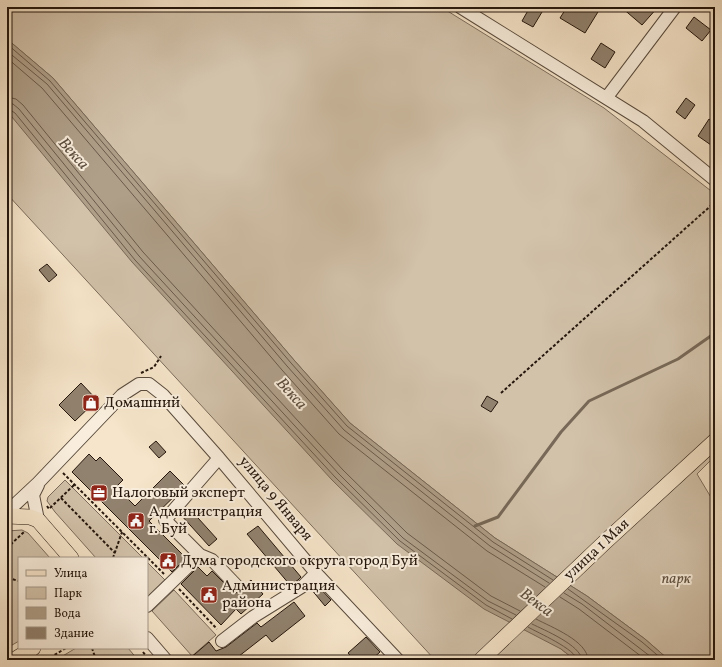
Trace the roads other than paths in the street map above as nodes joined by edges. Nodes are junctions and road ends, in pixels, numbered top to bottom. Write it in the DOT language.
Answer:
graph roads {
  1 [pos="460,7"];
  2 [pos="675,7"];
  3 [pos="607,97"];
  4 [pos="715,180"];
  5 [pos="715,441"];
  6 [pos="219,458"];
  7 [pos="38,484"];
  8 [pos="7,512"];
  9 [pos="7,516"];
  10 [pos="38,520"];
  11 [pos="200,555"];
  12 [pos="70,557"];
  13 [pos="316,573"];
  14 [pos="236,585"];
  15 [pos="148,605"];
  16 [pos="220,635"];
  17 [pos="148,639"];
  18 [pos="31,649"];
  19 [pos="481,659"];
  20 [pos="14,660"];
  21 [pos="166,660"];
  22 [pos="398,660"];
  1 -- 3 [label="street"];
  2 -- 3 [label="street"];
  3 -- 4 [label="street"];
  5 -- 19 [label="main road, улица 1 Мая"];
  6 -- 7 [label="street, улица 9 Января"];
  6 -- 11 [label="street"];
  6 -- 13 [label="street, улица 9 Января"];
  7 -- 8 [label="street"];
  7 -- 10 [label="street"];
  9 -- 10 [label="main road"];
  10 -- 12 [label="main road"];
  11 -- 14 [label="street"];
  11 -- 15 [label="street"];
  13 -- 16 [label="street"];
  13 -- 22 [label="street, улица 9 Января"];
  17 -- 21 [label="street"];
  18 -- 20 [label="main road"];
}
